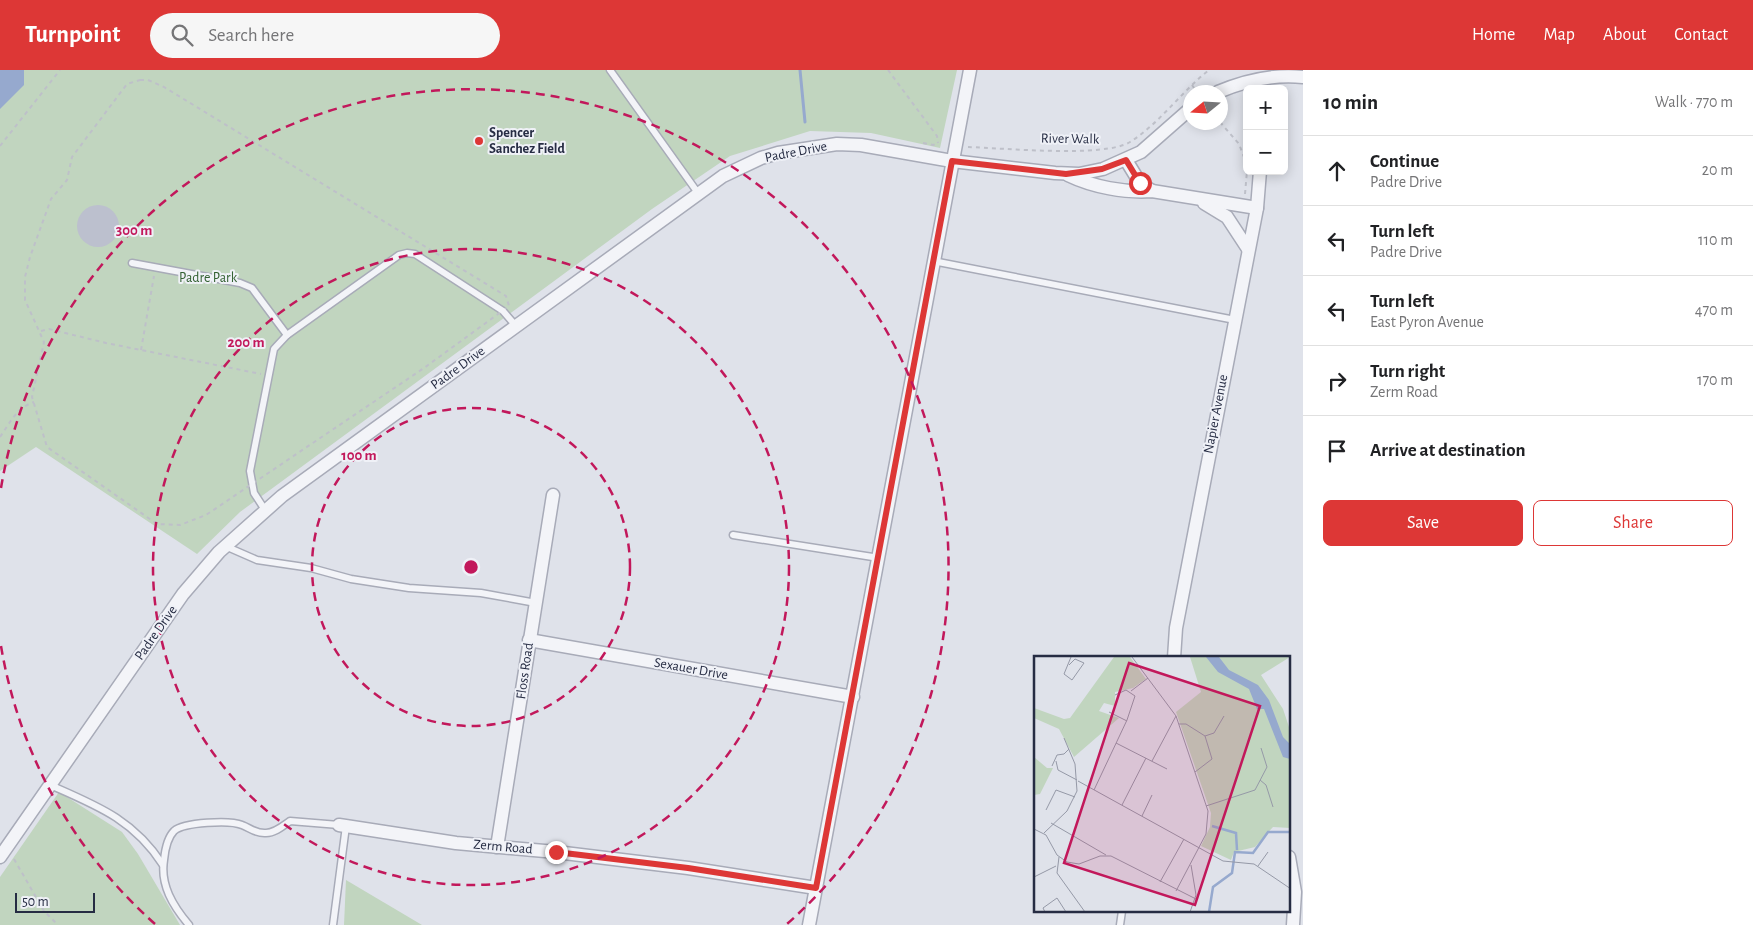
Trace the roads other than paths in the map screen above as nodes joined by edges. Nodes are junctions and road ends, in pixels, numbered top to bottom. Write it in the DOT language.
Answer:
graph roads {
  1 [pos="610,70"];
  2 [pos="970,70"];
  3 [pos="1303,77"];
  4 [pos="1266,84"];
  5 [pos="1228,90"];
  6 [pos="1183,115"];
  7 [pos="1126,160"];
  8 [pos="952,161"];
  9 [pos="1066,174"];
  10 [pos="1260,175"];
  11 [pos="1152,191"];
  12 [pos="698,193"];
  13 [pos="1200,200"];
  14 [pos="1257,208"];
  15 [pos="1248,249"];
  16 [pos="933,261"];
  17 [pos="132,263"];
  18 [pos="1234,320"];
  19 [pos="516,326"];
  20 [pos="286,336"];
  21 [pos="553,495"];
  22 [pos="265,510"];
  23 [pos="733,535"];
  24 [pos="225,546"];
  25 [pos="878,558"];
  26 [pos="536,603"];
  27 [pos="529,640"];
  28 [pos="1174,656"];
  29 [pos="853,697"];
  30 [pos="50,785"];
  31 [pos="342,826"];
  32 [pos="497,847"];
  33 [pos="4,852"];
  34 [pos="1290,863"];
  35 [pos="163,865"];
  36 [pos="816,888"];
  37 [pos="1122,912"];
  38 [pos="189,925"];
  39 [pos="333,925"];
  40 [pos="809,925"];
  41 [pos="1120,925"];
  42 [pos="1293,925"];
  1 -- 12 [label="lane"];
  2 -- 8 [label="street"];
  3 -- 4 [label="street"];
  4 -- 5 [label="street"];
  6 -- 7 [label="street, Padre Drive"];
  7 -- 9 [label="street, Padre Drive"];
  7 -- 11 [label="street"];
  8 -- 9 [label="street, Padre Drive"];
  8 -- 12 [label="street, Padre Drive"];
  8 -- 16 [label="street"];
  9 -- 11 [label="street, Padre Drive"];
  10 -- 14 [label="street, Napier Avenue"];
  11 -- 13 [label="street, Padre Drive"];
  12 -- 19 [label="street, Padre Drive"];
  13 -- 14 [label="street, Padre Drive"];
  13 -- 15 [label="street, Padre Drive"];
  14 -- 15 [label="street, Napier Avenue"];
  15 -- 18 [label="street, Napier Avenue"];
  16 -- 18 [label="lane"];
  16 -- 25 [label="street"];
  17 -- 20 [label="lane"];
  18 -- 28 [label="street, Napier Avenue"];
  19 -- 20 [label="lane"];
  19 -- 22 [label="street, Padre Drive"];
  20 -- 22 [label="lane"];
  21 -- 26 [label="street, Floss Road"];
  22 -- 24 [label="street, Padre Drive"];
  23 -- 25 [label="lane"];
  24 -- 26 [label="lane"];
  24 -- 30 [label="street, Padre Drive"];
  25 -- 29 [label="street"];
  26 -- 27 [label="street, Floss Road"];
  27 -- 29 [label="street, Sexauer Drive"];
  27 -- 32 [label="street, Floss Road"];
  29 -- 36 [label="street"];
  30 -- 33 [label="street, Padre Drive"];
  30 -- 35 [label="lane"];
  31 -- 32 [label="street, Zerm Road"];
  31 -- 35 [label="lane"];
  31 -- 39 [label="lane"];
  32 -- 36 [label="street, Zerm Road"];
  34 -- 42 [label="street"];
  35 -- 38 [label="lane"];
  36 -- 40 [label="street"];
  37 -- 41 [label="lane"];
}
